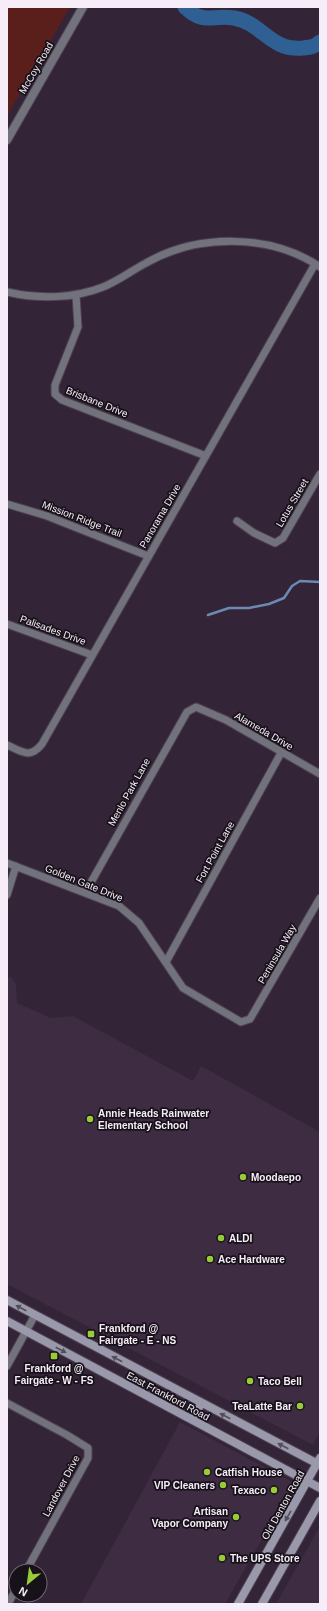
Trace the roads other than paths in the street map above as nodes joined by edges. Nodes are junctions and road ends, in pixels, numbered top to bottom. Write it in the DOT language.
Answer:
graph roads {
  1 [pos="83,7"];
  2 [pos="7,140"];
  3 [pos="318,265"];
  4 [pos="7,292"];
  5 [pos="76,294"];
  6 [pos="206,456"];
  7 [pos="320,474"];
  8 [pos="7,504"];
  9 [pos="237,522"];
  10 [pos="148,556"];
  11 [pos="7,624"];
  12 [pos="92,655"];
  13 [pos="196,707"];
  14 [pos="7,746"];
  15 [pos="281,752"];
  16 [pos="320,774"];
  17 [pos="7,863"];
  18 [pos="16,866"];
  19 [pos="85,893"];
  20 [pos="7,895"];
  21 [pos="320,898"];
  22 [pos="166,962"];
  23 [pos="250,1019"];
  24 [pos="7,1300"];
  25 [pos="35,1315"];
  26 [pos="7,1321"];
  27 [pos="26,1331"];
  28 [pos="7,1366"];
  29 [pos="7,1403"];
  30 [pos="201,1404"];
  31 [pos="192,1419"];
  32 [pos="319,1462"];
  33 [pos="308,1482"];
  34 [pos="320,1488"];
  35 [pos="320,1501"];
  36 [pos="30,1563"];
  37 [pos="238,1604"];
  38 [pos="262,1604"];
  1 -- 2 [label="street, McCoy Road"];
  3 -- 5 [label="street"];
  3 -- 6 [label="street, Panorama Drive"];
  4 -- 5 [label="street"];
  5 -- 6 [label="street, Brisbane Drive"];
  6 -- 10 [label="street, Panorama Drive"];
  7 -- 9 [label="street, Lotus Street"];
  8 -- 10 [label="street, Mission Ridge Trail"];
  10 -- 12 [label="street, Panorama Drive"];
  11 -- 12 [label="street, Palisades Drive"];
  12 -- 14 [label="street, Panorama Drive"];
  13 -- 15 [label="street, Alameda Drive"];
  13 -- 19 [label="street, Menlo Park Lane"];
  15 -- 16 [label="street, Alameda Drive"];
  15 -- 22 [label="street, Fort Point Lane"];
  17 -- 18 [label="street, Golden Gate Drive"];
  18 -- 19 [label="street, Golden Gate Drive"];
  18 -- 20 [label="street"];
  19 -- 22 [label="street, Golden Gate Drive"];
  21 -- 23 [label="street, Peninsula Way"];
  22 -- 23 [label="street, Golden Gate Drive"];
  25 -- 24 [label="main road, East Frankford Road, one-way"];
  25 -- 27 [label="street"];
  30 -- 25 [label="main road, East Frankford Road, one-way"];
  26 -- 27 [label="main road, East Frankford Road"];
  27 -- 28 [label="street"];
  27 -- 31 [label="main road, East Frankford Road, one-way"];
  29 -- 36 [label="street, Landover Drive"];
  30 -- 31 [label="main road"];
  32 -- 30 [label="main road, East Frankford Road, one-way"];
  31 -- 33 [label="main road, East Frankford Road"];
  32 -- 33 [label="main road, Old Denton Road"];
  33 -- 34 [label="main road, East Frankford Road"];
  33 -- 37 [label="main road, Old Denton Road, one-way"];
  35 -- 38 [label="main road"];
}
